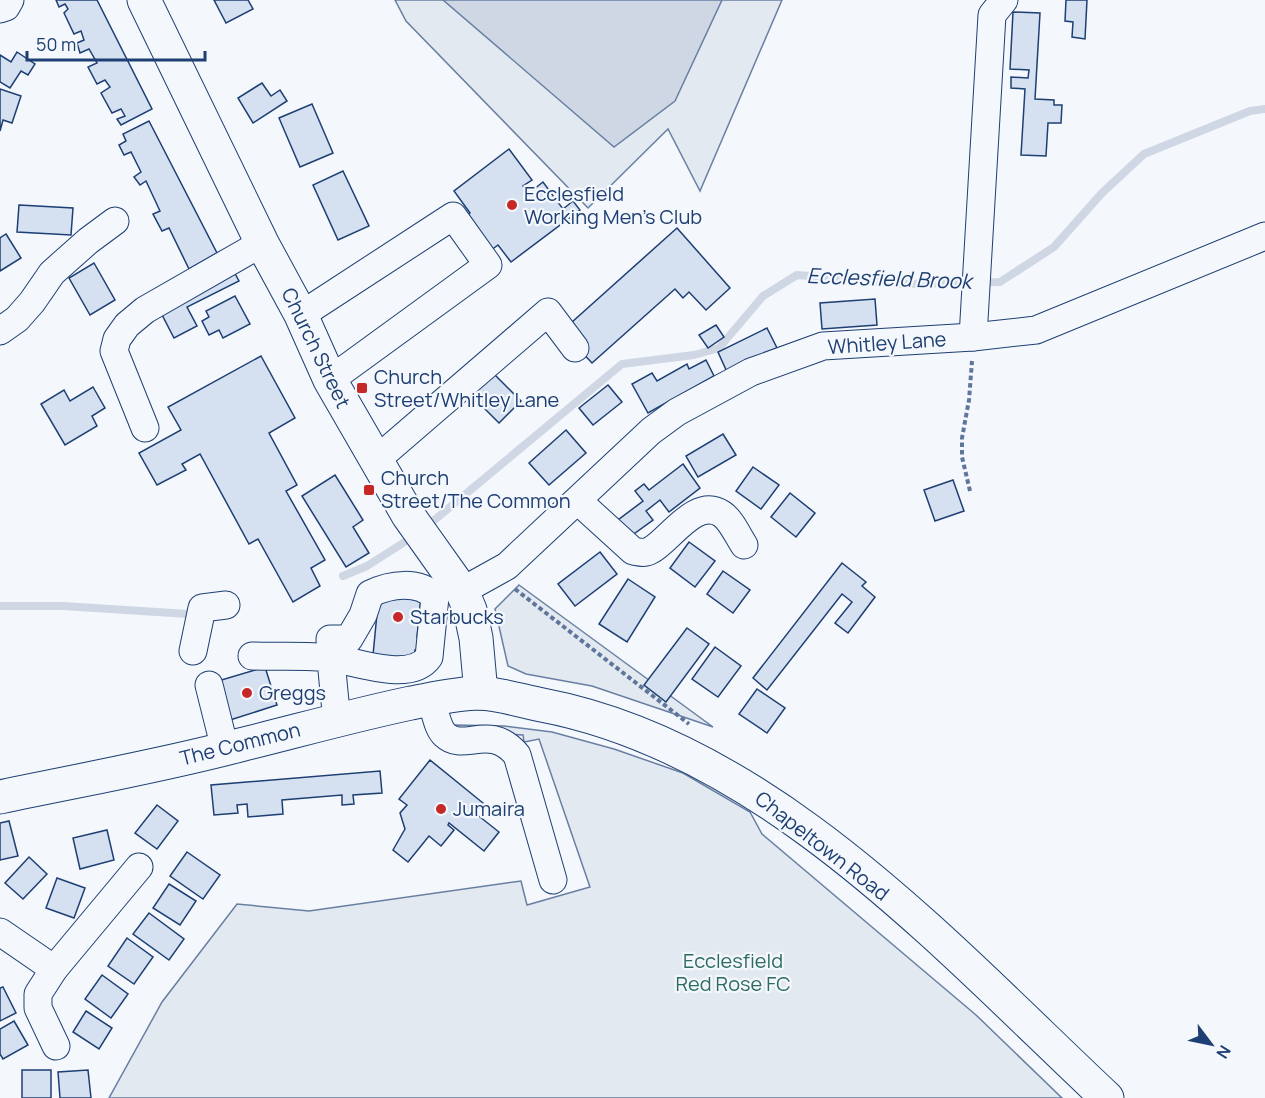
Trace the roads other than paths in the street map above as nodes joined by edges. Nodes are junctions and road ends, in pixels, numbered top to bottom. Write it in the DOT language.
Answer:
graph roads {
  1 [pos="10,0"];
  2 [pos="144,0"];
  3 [pos="1004,0"];
  4 [pos="0,9"];
  5 [pos="115,221"];
  6 [pos="1265,236"];
  7 [pos="262,243"];
  8 [pos="301,315"];
  9 [pos="0,331"];
  10 [pos="973,337"];
  11 [pos="574,348"];
  12 [pos="330,380"];
  13 [pos="146,428"];
  14 [pos="375,461"];
  15 [pos="578,501"];
  16 [pos="744,545"];
  17 [pos="462,591"];
  18 [pos="226,605"];
  19 [pos="193,651"];
  20 [pos="252,656"];
  21 [pos="209,685"];
  22 [pos="480,693"];
  23 [pos="431,700"];
  24 [pos="337,720"];
  25 [pos="225,749"];
  26 [pos="0,797"];
  27 [pos="139,867"];
  28 [pos="553,880"];
  29 [pos="0,932"];
  30 [pos="54,969"];
  31 [pos="56,1046"];
  32 [pos="1107,1098"];
  1 -- 4 [label="street"];
  2 -- 7 [label="main road, Church Street"];
  3 -- 10 [label="street"];
  5 -- 9 [label="street"];
  6 -- 10 [label="street, Whitley Lane"];
  7 -- 8 [label="main road, Church Street"];
  7 -- 13 [label="street"];
  8 -- 12 [label="main road, Church Street"];
  8 -- 12 [label="street"];
  10 -- 15 [label="street, Whitley Lane"];
  11 -- 14 [label="street"];
  12 -- 14 [label="main road, Church Street"];
  14 -- 17 [label="main road, Church Street"];
  15 -- 16 [label="street"];
  15 -- 17 [label="street, Whitley Lane"];
  17 -- 22 [label="main road, Church Street"];
  18 -- 19 [label="street"];
  20 -- 24 [label="street"];
  21 -- 25 [label="street"];
  22 -- 23 [label="main road, The Common"];
  22 -- 32 [label="main road, Chapeltown Road"];
  23 -- 24 [label="main road, The Common"];
  23 -- 28 [label="street"];
  24 -- 25 [label="main road, The Common"];
  25 -- 26 [label="main road, The Common"];
  27 -- 30 [label="street"];
  29 -- 30 [label="street"];
  30 -- 31 [label="street"];
}
